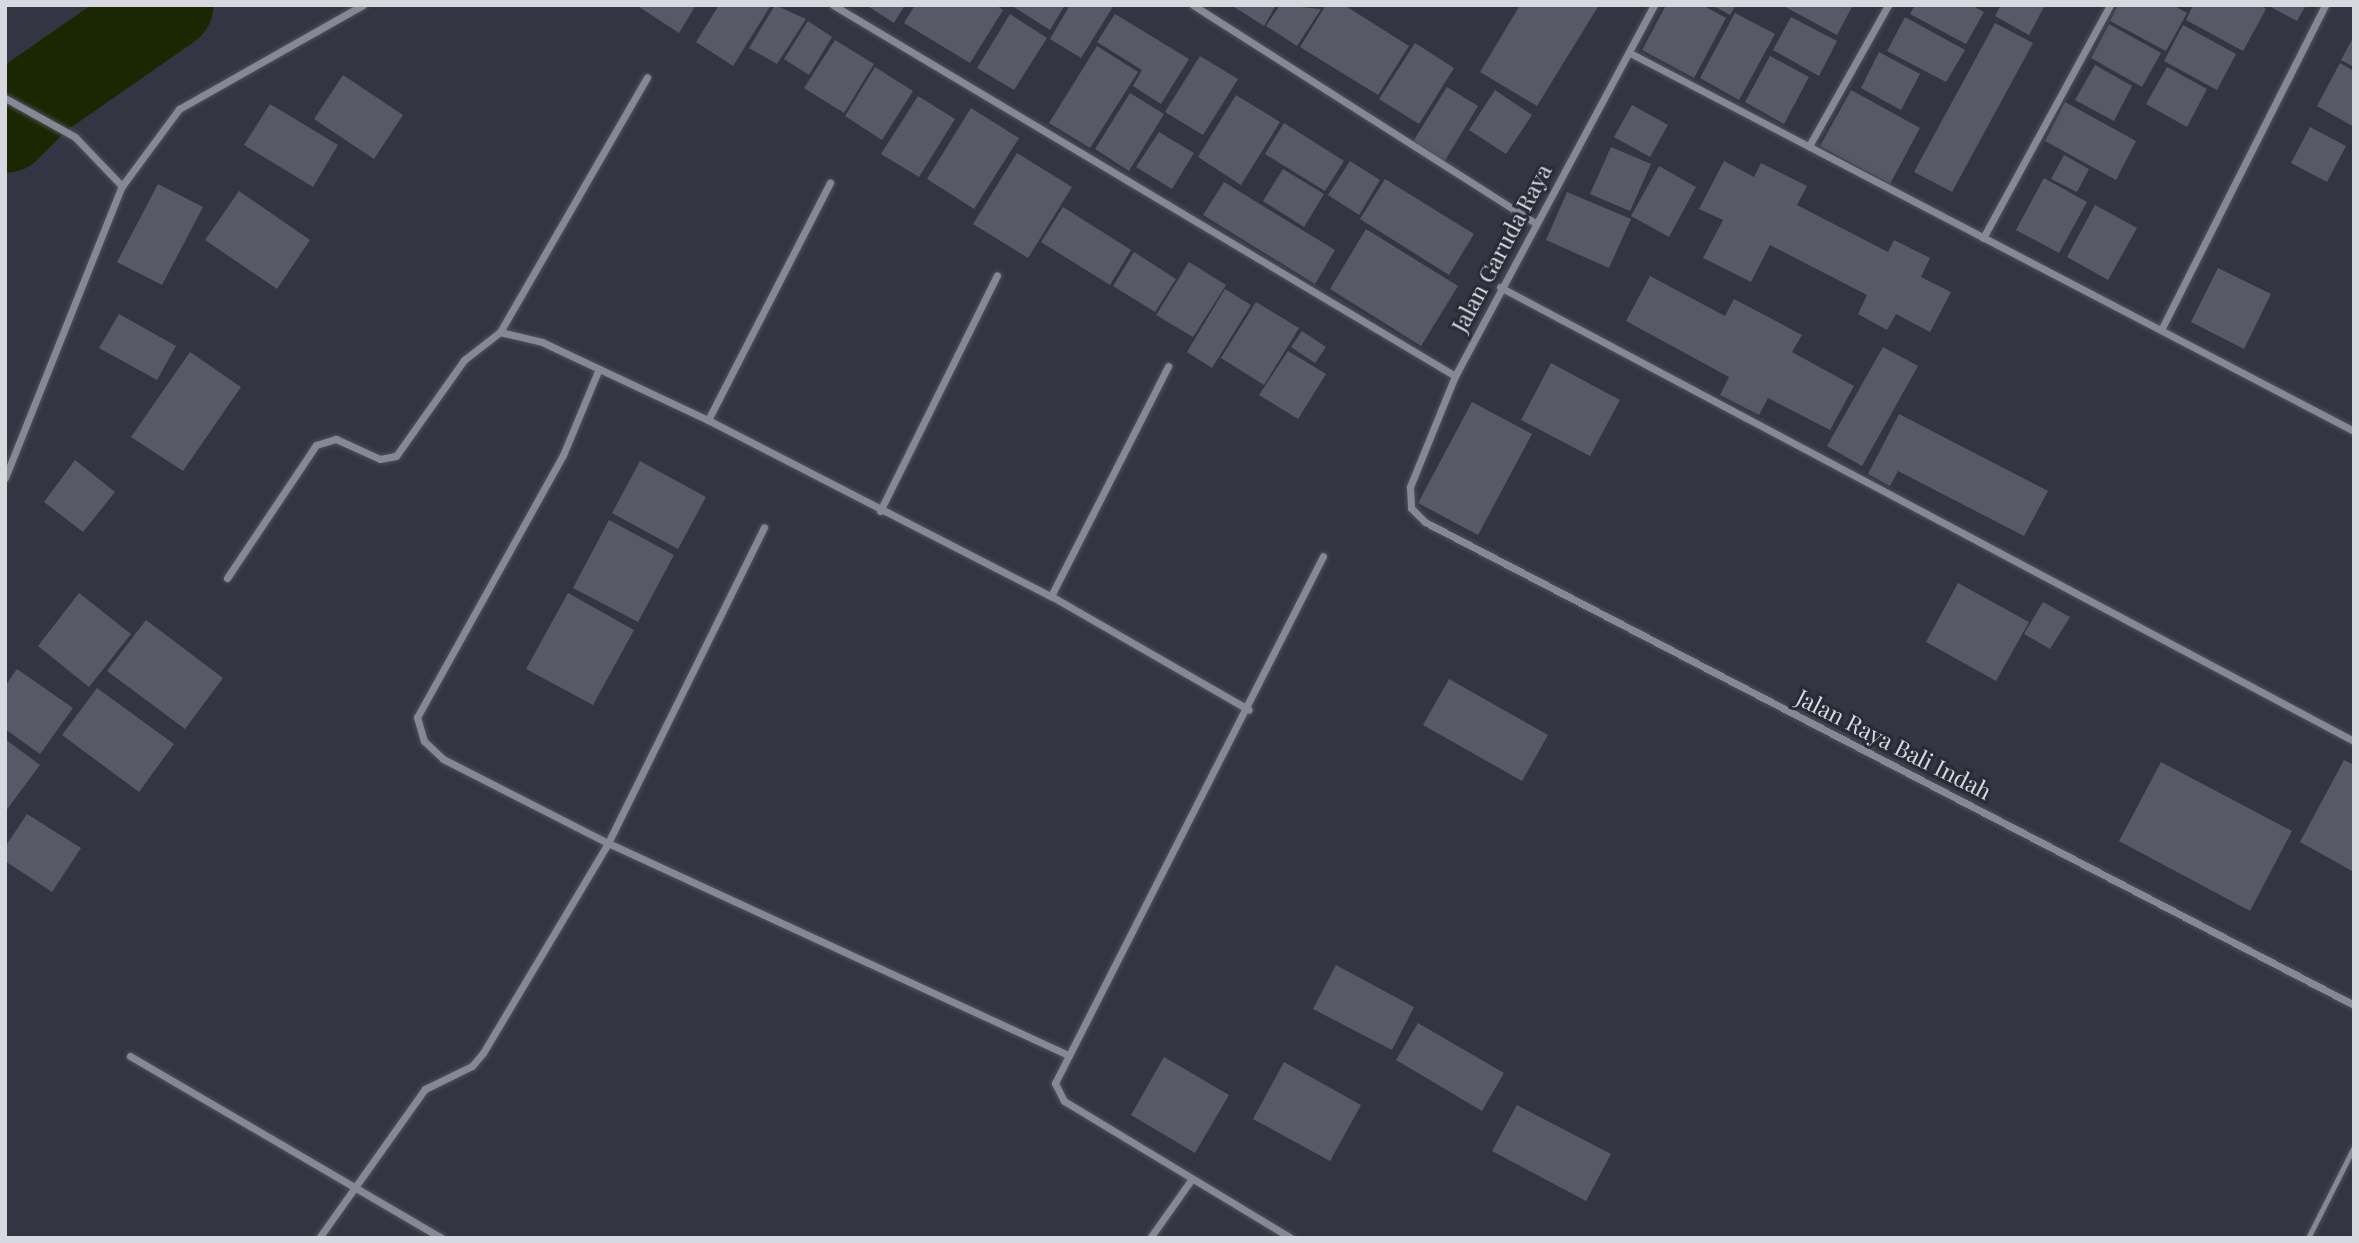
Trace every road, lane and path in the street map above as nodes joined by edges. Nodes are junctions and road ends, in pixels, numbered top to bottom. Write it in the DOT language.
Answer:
graph roads {
  1 [pos="363,5"];
  2 [pos="833,5"];
  3 [pos="1193,5"];
  4 [pos="1654,5"];
  5 [pos="1888,5"];
  6 [pos="2110,5"];
  7 [pos="2325,5"];
  8 [pos="1630,53"];
  9 [pos="646,77"];
  10 [pos="5,98"];
  11 [pos="1809,146"];
  12 [pos="830,183"];
  13 [pos="122,186"];
  14 [pos="1535,223"];
  15 [pos="1983,238"];
  16 [pos="997,275"];
  17 [pos="1500,287"];
  18 [pos="2162,328"];
  19 [pos="500,332"];
  20 [pos="1168,366"];
  21 [pos="598,371"];
  22 [pos="1455,376"];
  23 [pos="708,420"];
  24 [pos="2354,431"];
  25 [pos="5,478"];
  26 [pos="880,511"];
  27 [pos="1418,517"];
  28 [pos="764,528"];
  29 [pos="1324,556"];
  30 [pos="227,578"];
  31 [pos="1051,596"];
  32 [pos="1249,710"];
  33 [pos="2354,741"];
  34 [pos="608,843"];
  35 [pos="2354,1004"];
  36 [pos="1066,1054"];
  37 [pos="130,1056"];
  38 [pos="2354,1147"];
  39 [pos="1191,1180"];
  40 [pos="353,1183"];
  41 [pos="319,1238"];
  42 [pos="442,1238"];
  43 [pos="1150,1238"];
  44 [pos="1291,1238"];
  45 [pos="2308,1238"];
  1 -- 13 [label="street"];
  2 -- 22 [label="street"];
  3 -- 14 [label="street"];
  4 -- 8 [label="street, Jalan Garuda Raya"];
  5 -- 11 [label="street"];
  6 -- 15 [label="street"];
  7 -- 18 [label="street"];
  8 -- 11 [label="street"];
  8 -- 14 [label="street, Jalan Garuda Raya"];
  9 -- 19 [label="street"];
  10 -- 13 [label="street"];
  11 -- 15 [label="street"];
  12 -- 23 [label="street"];
  13 -- 25 [label="street"];
  14 -- 17 [label="street, Jalan Garuda Raya"];
  15 -- 18 [label="street"];
  16 -- 26 [label="street"];
  17 -- 22 [label="street, Jalan Garuda Raya"];
  17 -- 33 [label="street"];
  18 -- 24 [label="street"];
  19 -- 21 [label="street"];
  19 -- 30 [label="street"];
  20 -- 31 [label="street"];
  21 -- 23 [label="street"];
  21 -- 34 [label="street"];
  22 -- 27 [label="street, Jalan Garuda Raya"];
  23 -- 26 [label="street"];
  26 -- 31 [label="street"];
  27 -- 35 [label="street, Jalan Raya Bali Indah"];
  28 -- 34 [label="street"];
  29 -- 32 [label="street"];
  31 -- 32 [label="street"];
  32 -- 36 [label="street"];
  34 -- 36 [label="street"];
  34 -- 40 [label="street"];
  36 -- 39 [label="street"];
  37 -- 40 [label="street"];
  38 -- 45 [label="lane"];
  39 -- 43 [label="street"];
  39 -- 44 [label="street"];
  40 -- 41 [label="street"];
  40 -- 42 [label="street"];
}
